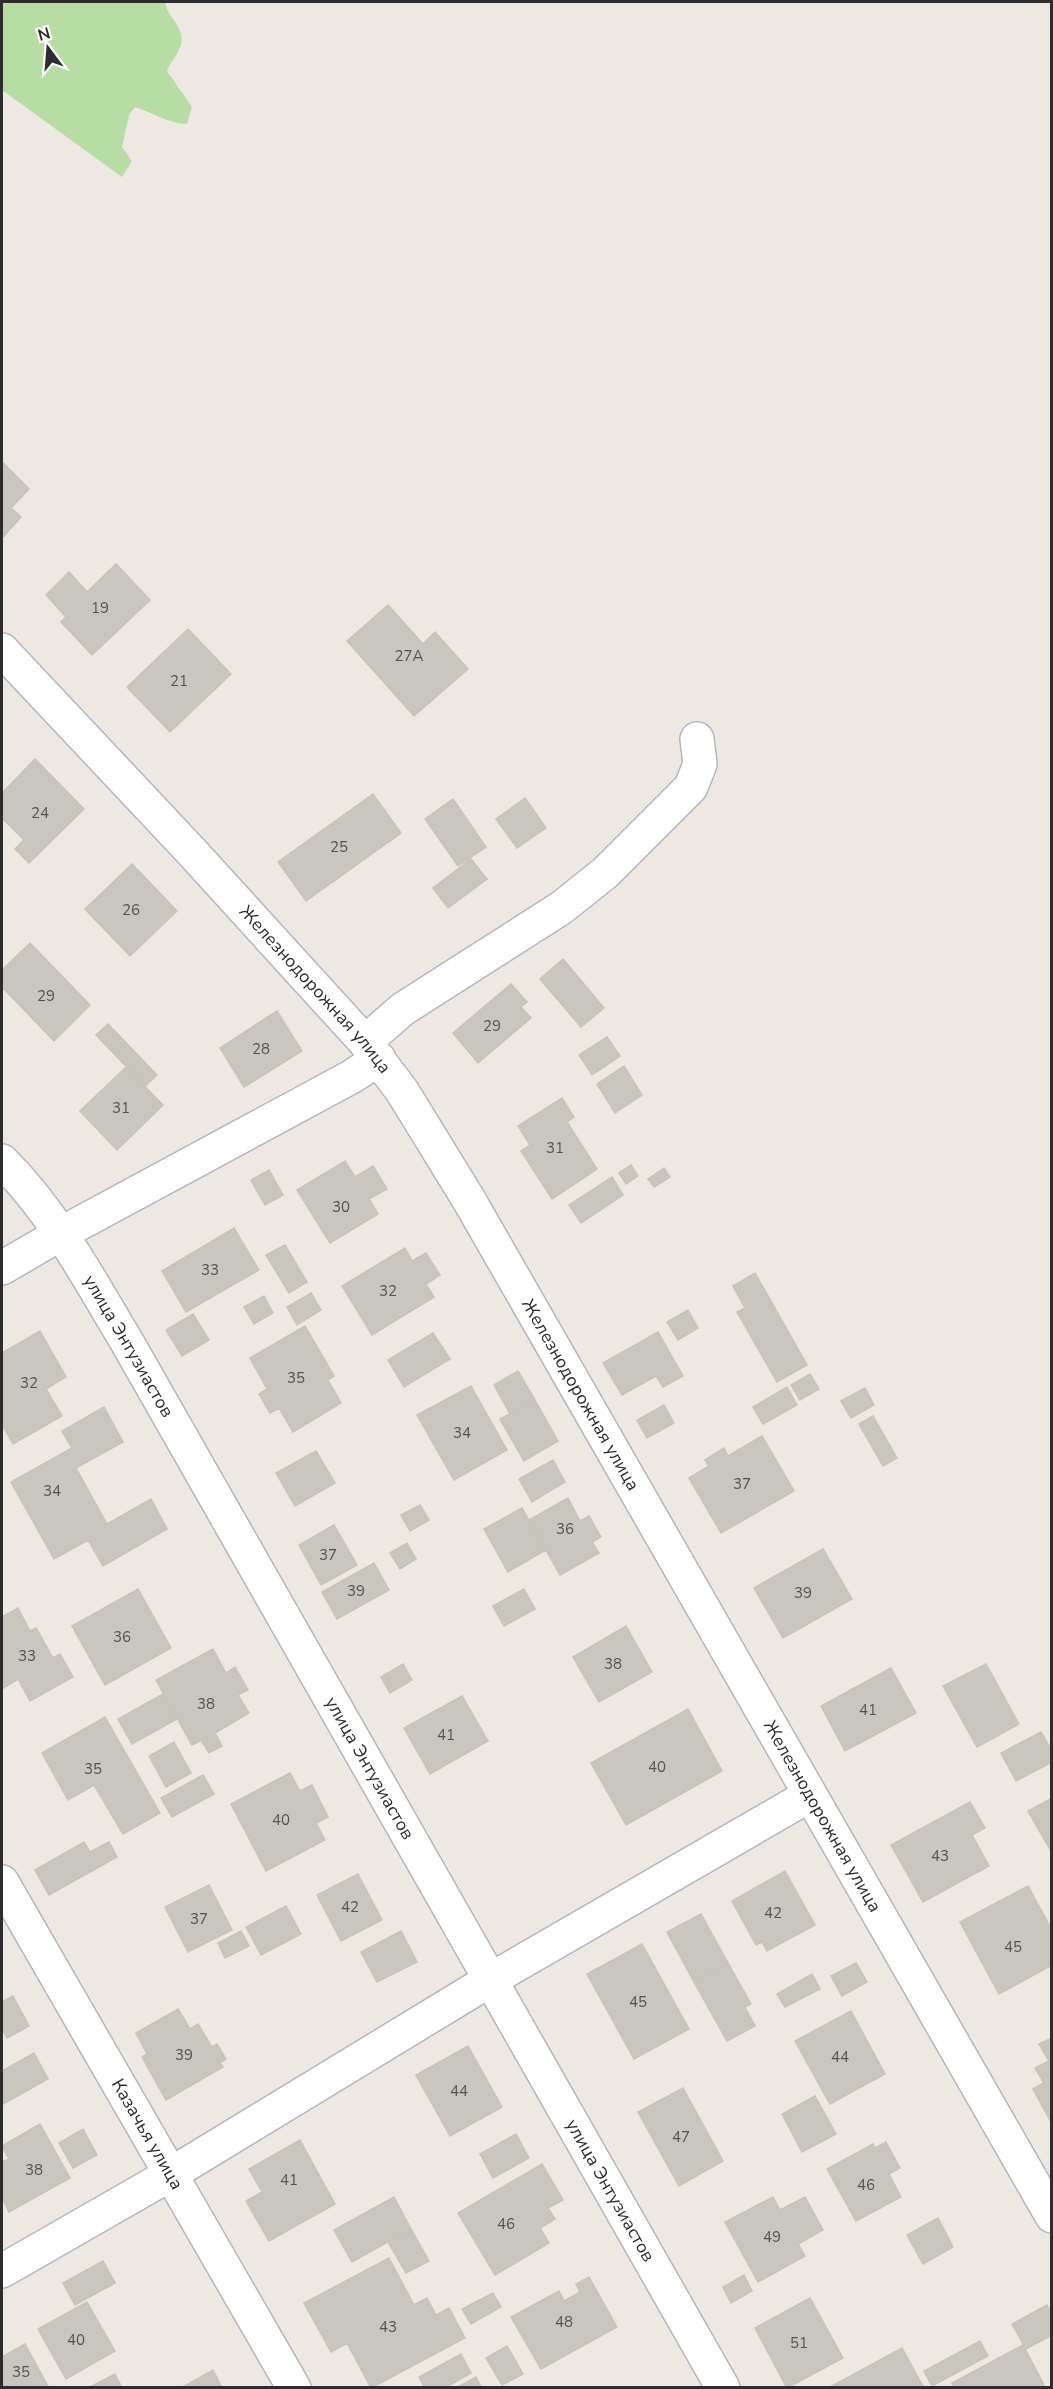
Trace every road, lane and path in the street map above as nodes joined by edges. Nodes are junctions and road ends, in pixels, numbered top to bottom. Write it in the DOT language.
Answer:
graph roads {
  1 [pos="2,650"];
  2 [pos="697,739"];
  3 [pos="372,1051"];
  4 [pos="2,1161"];
  5 [pos="62,1233"];
  6 [pos="2,1268"];
  7 [pos="810,1795"];
  8 [pos="2,1882"];
  9 [pos="490,1980"];
  10 [pos="171,2174"];
  11 [pos="1052,2216"];
  12 [pos="2,2271"];
  13 [pos="294,2388"];
  14 [pos="723,2388"];
  1 -- 3 [label="street, Железнодорожная улица"];
  2 -- 3 [label="street"];
  3 -- 5 [label="street"];
  3 -- 7 [label="street, Железнодорожная улица"];
  4 -- 5 [label="street, улица Энтузиастов"];
  5 -- 6 [label="street"];
  5 -- 9 [label="street, улица Энтузиастов"];
  7 -- 9 [label="street"];
  7 -- 11 [label="street, Железнодорожная улица"];
  8 -- 10 [label="street, Казачья улица"];
  9 -- 10 [label="street"];
  9 -- 14 [label="street, улица Энтузиастов"];
  10 -- 12 [label="street"];
  10 -- 13 [label="street, Казачья улица"];
}
